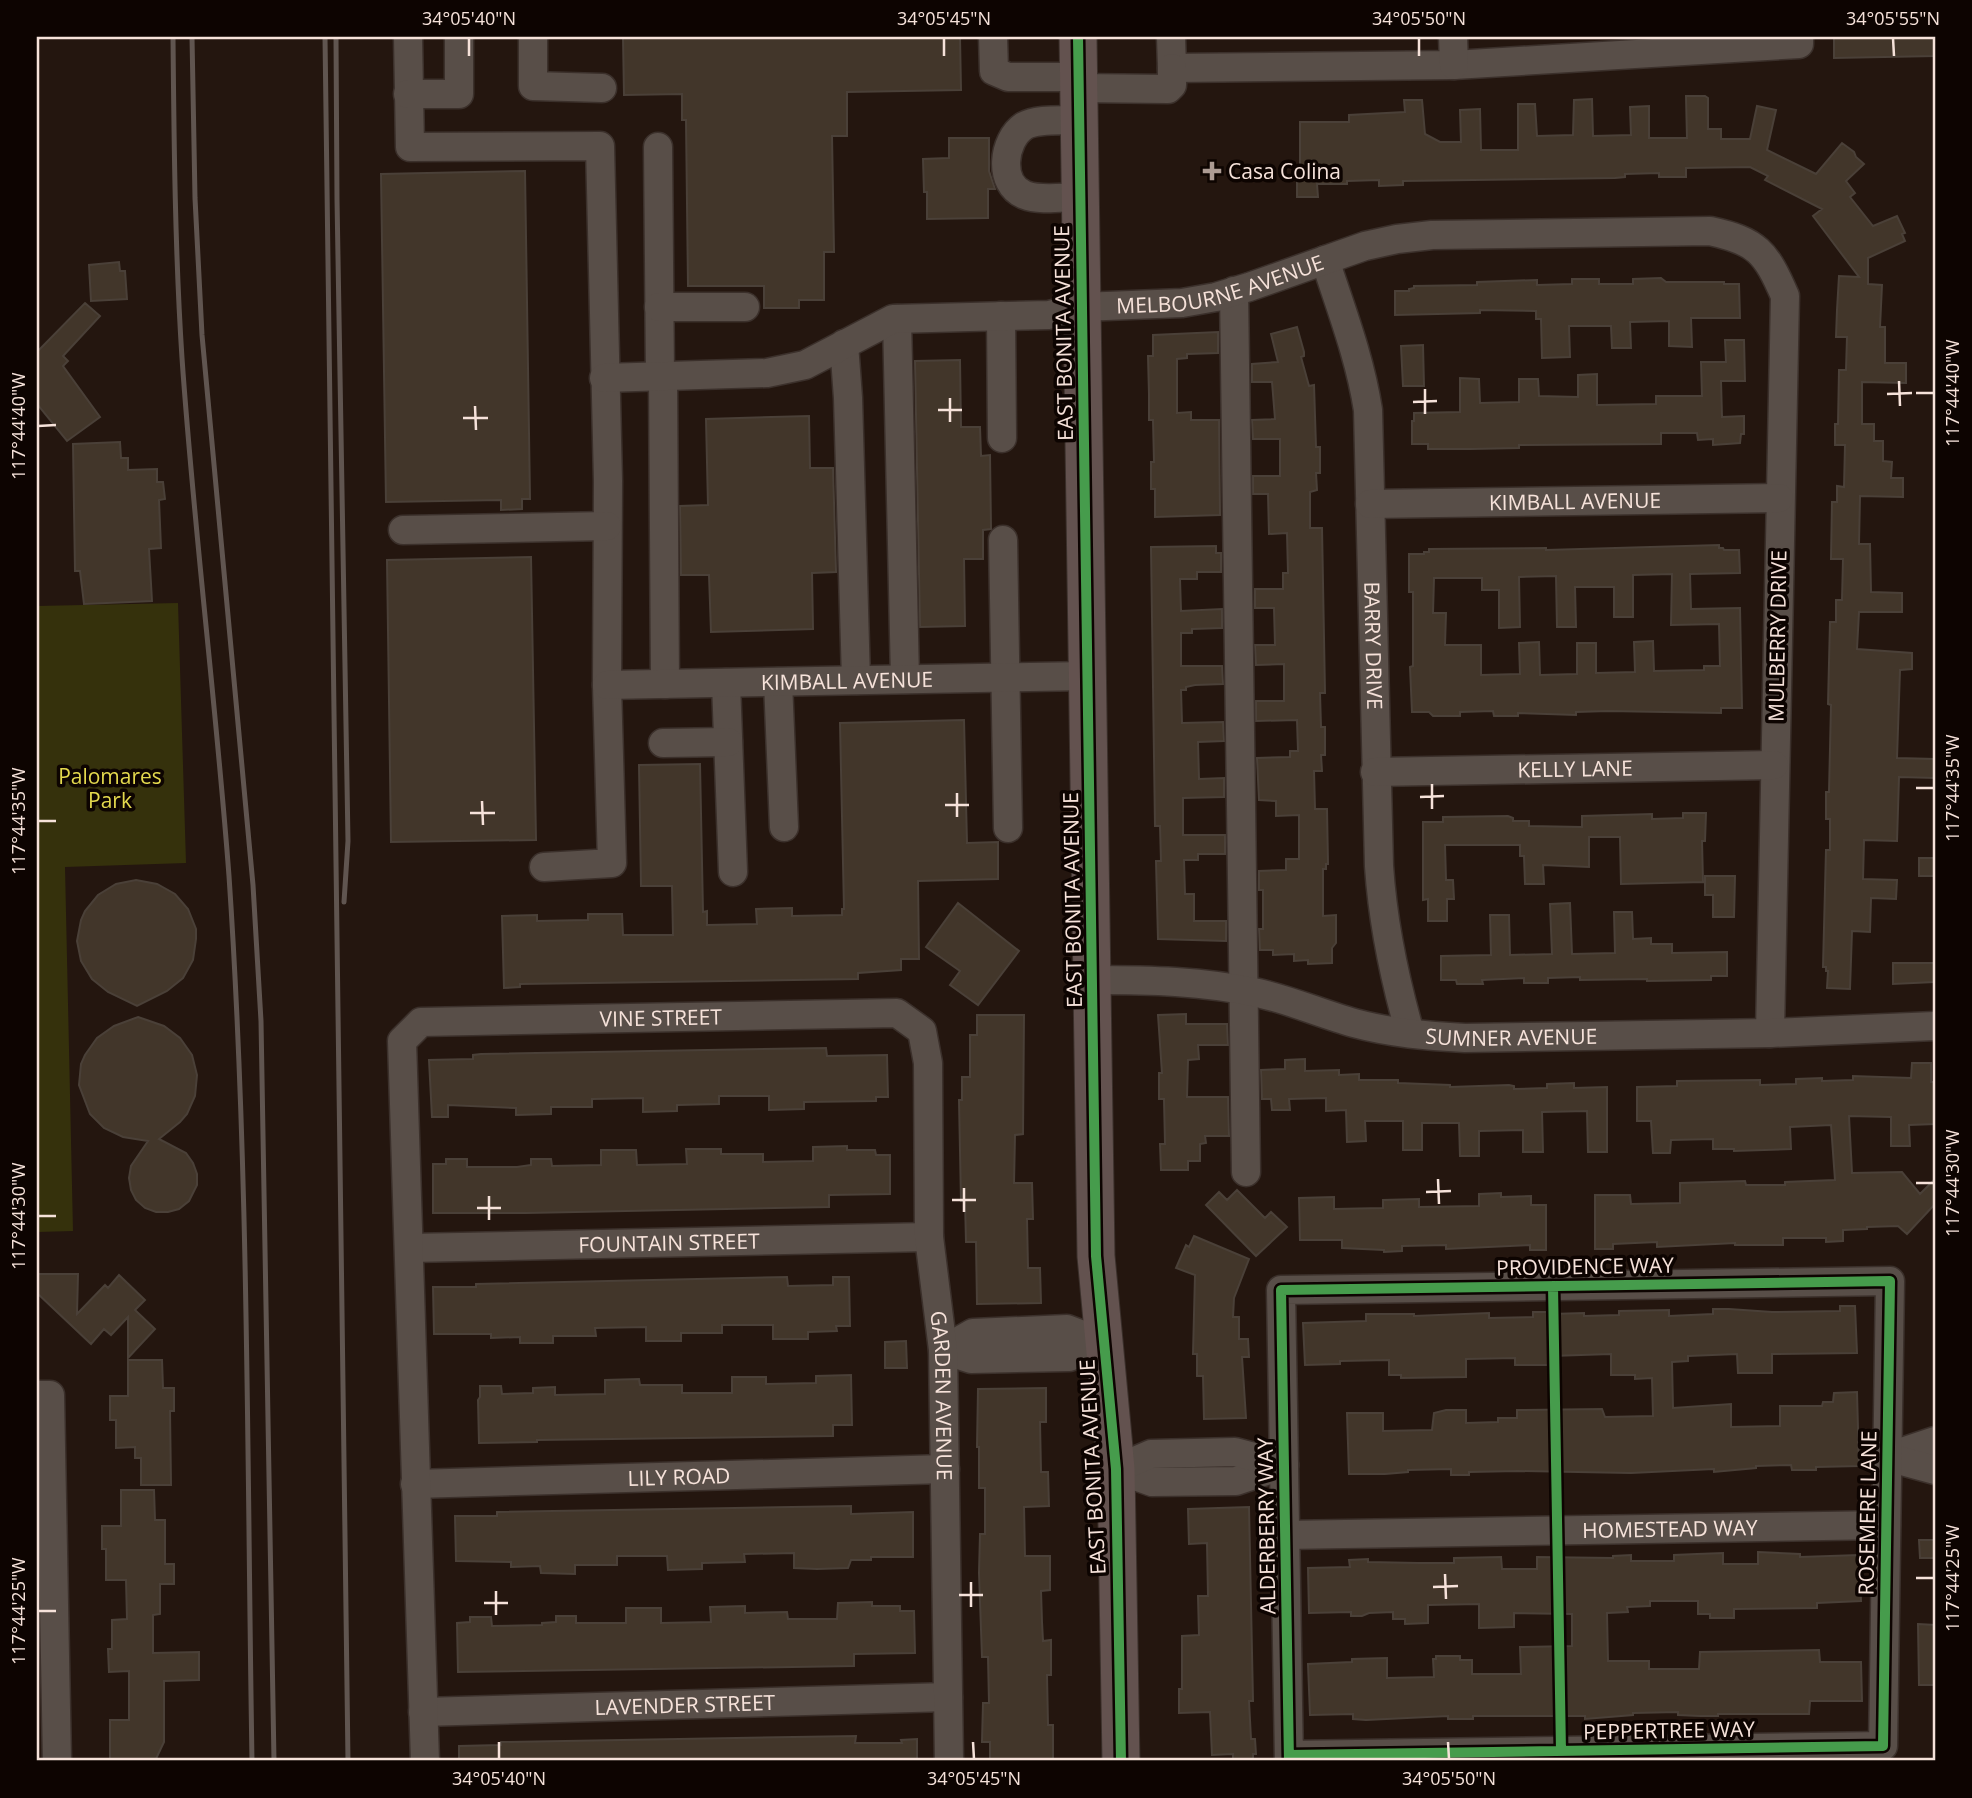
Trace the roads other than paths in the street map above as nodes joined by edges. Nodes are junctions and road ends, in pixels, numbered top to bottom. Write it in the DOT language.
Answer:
graph roads {
  1 [pos="408,37"];
  2 [pos="459,37"];
  3 [pos="533,37"];
  4 [pos="993,37"];
  5 [pos="1078,37"];
  6 [pos="1171,37"];
  7 [pos="1453,37"];
  8 [pos="1799,37"];
  9 [pos="1454,65"];
  10 [pos="1172,68"];
  11 [pos="602,88"];
  12 [pos="408,94"];
  13 [pos="1079,95"];
  14 [pos="657,147"];
  15 [pos="1080,197"];
  16 [pos="1756,247"];
  17 [pos="1325,260"];
  18 [pos="1234,291"];
  19 [pos="659,307"];
  20 [pos="745,307"];
  21 [pos="1081,307"];
  22 [pos="1001,316"];
  23 [pos="897,319"];
  24 [pos="844,344"];
  25 [pos="661,376"];
  26 [pos="604,378"];
  27 [pos="1002,438"];
  28 [pos="1779,498"];
  29 [pos="1370,504"];
  30 [pos="607,526"];
  31 [pos="403,530"];
  32 [pos="1003,540"];
  33 [pos="1088,676"];
  34 [pos="1006,677"];
  35 [pos="905,679"];
  36 [pos="856,680"];
  37 [pos="778,681"];
  38 [pos="726,683"];
  39 [pos="665,684"];
  40 [pos="607,685"];
  41 [pos="729,742"];
  42 [pos="663,743"];
  43 [pos="1774,765"];
  44 [pos="1375,772"];
  45 [pos="784,827"];
  46 [pos="1008,828"];
  47 [pos="544,867"];
  48 [pos="733,872"];
  49 [pos="1093,980"];
  50 [pos="1243,990"];
  51 [pos="1935,1026"];
  52 [pos="922,1031"];
  53 [pos="1770,1033"];
  54 [pos="1409,1034"];
  55 [pos="1246,1172"];
  56 [pos="929,1237"];
  57 [pos="410,1248"];
  58 [pos="1890,1280"];
  59 [pos="1281,1290"];
  60 [pos="1104,1343"];
  61 [pos="943,1350"];
  62 [pos="43,1395"];
  63 [pos="1935,1441"];
  64 [pos="1211,1453"];
  65 [pos="1887,1457"];
  66 [pos="1284,1465"];
  67 [pos="945,1469"];
  68 [pos="1116,1469"];
  69 [pos="1935,1470"];
  70 [pos="1211,1481"];
  71 [pos="415,1484"];
  72 [pos="1886,1525"];
  73 [pos="1285,1535"];
  74 [pos="46,1688"];
  75 [pos="948,1697"];
  76 [pos="423,1712"];
  77 [pos="1882,1746"];
  78 [pos="1289,1758"];
  79 [pos="57,1761"];
  80 [pos="425,1761"];
  81 [pos="949,1761"];
  82 [pos="1121,1761"];
  1 -- 12 [label="street"];
  2 -- 12 [label="street"];
  3 -- 11 [label="street"];
  4 -- 13 [label="street"];
  5 -- 13 [label="main road, EAST BONITA AVENUE"];
  6 -- 10 [label="street"];
  7 -- 9 [label="street"];
  8 -- 9 [label="street"];
  9 -- 10 [label="street"];
  10 -- 13 [label="street"];
  12 -- 26 [label="street"];
  13 -- 15 [label="main road, EAST BONITA AVENUE"];
  13 -- 15 [label="street"];
  14 -- 19 [label="street"];
  15 -- 21 [label="main road, EAST BONITA AVENUE"];
  16 -- 17 [label="street, MELBOURNE AVENUE"];
  16 -- 28 [label="street, MULBERRY DRIVE"];
  17 -- 18 [label="street, MELBOURNE AVENUE"];
  17 -- 29 [label="street, BARRY DRIVE"];
  18 -- 21 [label="street, MELBOURNE AVENUE"];
  18 -- 50 [label="street"];
  19 -- 20 [label="street"];
  19 -- 25 [label="street"];
  21 -- 22 [label="street, MELBOURNE AVENUE"];
  21 -- 33 [label="main road, EAST BONITA AVENUE"];
  22 -- 23 [label="street, MELBOURNE AVENUE"];
  22 -- 27 [label="street"];
  23 -- 24 [label="street, MELBOURNE AVENUE"];
  23 -- 35 [label="street"];
  24 -- 25 [label="street, MELBOURNE AVENUE"];
  24 -- 36 [label="street"];
  25 -- 26 [label="street, MELBOURNE AVENUE"];
  25 -- 39 [label="street"];
  26 -- 30 [label="street"];
  28 -- 29 [label="street, KIMBALL AVENUE"];
  28 -- 43 [label="street, MULBERRY DRIVE"];
  29 -- 44 [label="street, BARRY DRIVE"];
  30 -- 31 [label="street"];
  30 -- 40 [label="street"];
  32 -- 34 [label="street"];
  33 -- 34 [label="street, KIMBALL AVENUE"];
  33 -- 49 [label="main road, EAST BONITA AVENUE"];
  34 -- 35 [label="street, KIMBALL AVENUE"];
  34 -- 46 [label="street"];
  35 -- 36 [label="street, KIMBALL AVENUE"];
  36 -- 37 [label="street, KIMBALL AVENUE"];
  37 -- 38 [label="street, KIMBALL AVENUE"];
  37 -- 45 [label="street"];
  38 -- 39 [label="street, KIMBALL AVENUE"];
  38 -- 41 [label="street"];
  39 -- 40 [label="street, KIMBALL AVENUE"];
  40 -- 47 [label="street"];
  41 -- 42 [label="street"];
  41 -- 48 [label="street"];
  43 -- 44 [label="street, KELLY LANE"];
  43 -- 53 [label="street, MULBERRY DRIVE"];
  44 -- 54 [label="street, BARRY DRIVE"];
  49 -- 50 [label="street, SUMNER AVENUE"];
  49 -- 60 [label="main road, EAST BONITA AVENUE"];
  50 -- 54 [label="street, SUMNER AVENUE"];
  50 -- 55 [label="street"];
  51 -- 53 [label="street, SUMNER AVENUE"];
  52 -- 56 [label="street, GARDEN AVENUE"];
  52 -- 57 [label="street, VINE STREET"];
  53 -- 54 [label="street, SUMNER AVENUE"];
  56 -- 57 [label="street, FOUNTAIN STREET"];
  56 -- 61 [label="street, GARDEN AVENUE"];
  57 -- 71 [label="street"];
  58 -- 59 [label="street, PROVIDENCE WAY"];
  58 -- 65 [label="street, ROSEMERE LANE"];
  59 -- 66 [label="street, ALDERBERRY WAY"];
  60 -- 61 [label="street"];
  60 -- 68 [label="main road, EAST BONITA AVENUE"];
  61 -- 67 [label="street, GARDEN AVENUE"];
  62 -- 74 [label="street"];
  63 -- 65 [label="street"];
  64 -- 66 [label="street"];
  64 -- 68 [label="street"];
  64 -- 70 [label="street"];
  65 -- 69 [label="street"];
  65 -- 72 [label="street, ROSEMERE LANE"];
  66 -- 70 [label="street"];
  66 -- 73 [label="street, ALDERBERRY WAY"];
  67 -- 71 [label="street, LILY ROAD"];
  67 -- 75 [label="street, GARDEN AVENUE"];
  68 -- 70 [label="street"];
  68 -- 82 [label="main road, EAST BONITA AVENUE"];
  71 -- 76 [label="street"];
  72 -- 73 [label="street, HOMESTEAD WAY"];
  72 -- 77 [label="street, ROSEMERE LANE"];
  73 -- 78 [label="street, ALDERBERRY WAY"];
  74 -- 79 [label="street"];
  75 -- 76 [label="street, LAVENDER STREET"];
  75 -- 81 [label="street, GARDEN AVENUE"];
  76 -- 80 [label="street"];
  77 -- 78 [label="street, PEPPERTREE WAY"];
}
